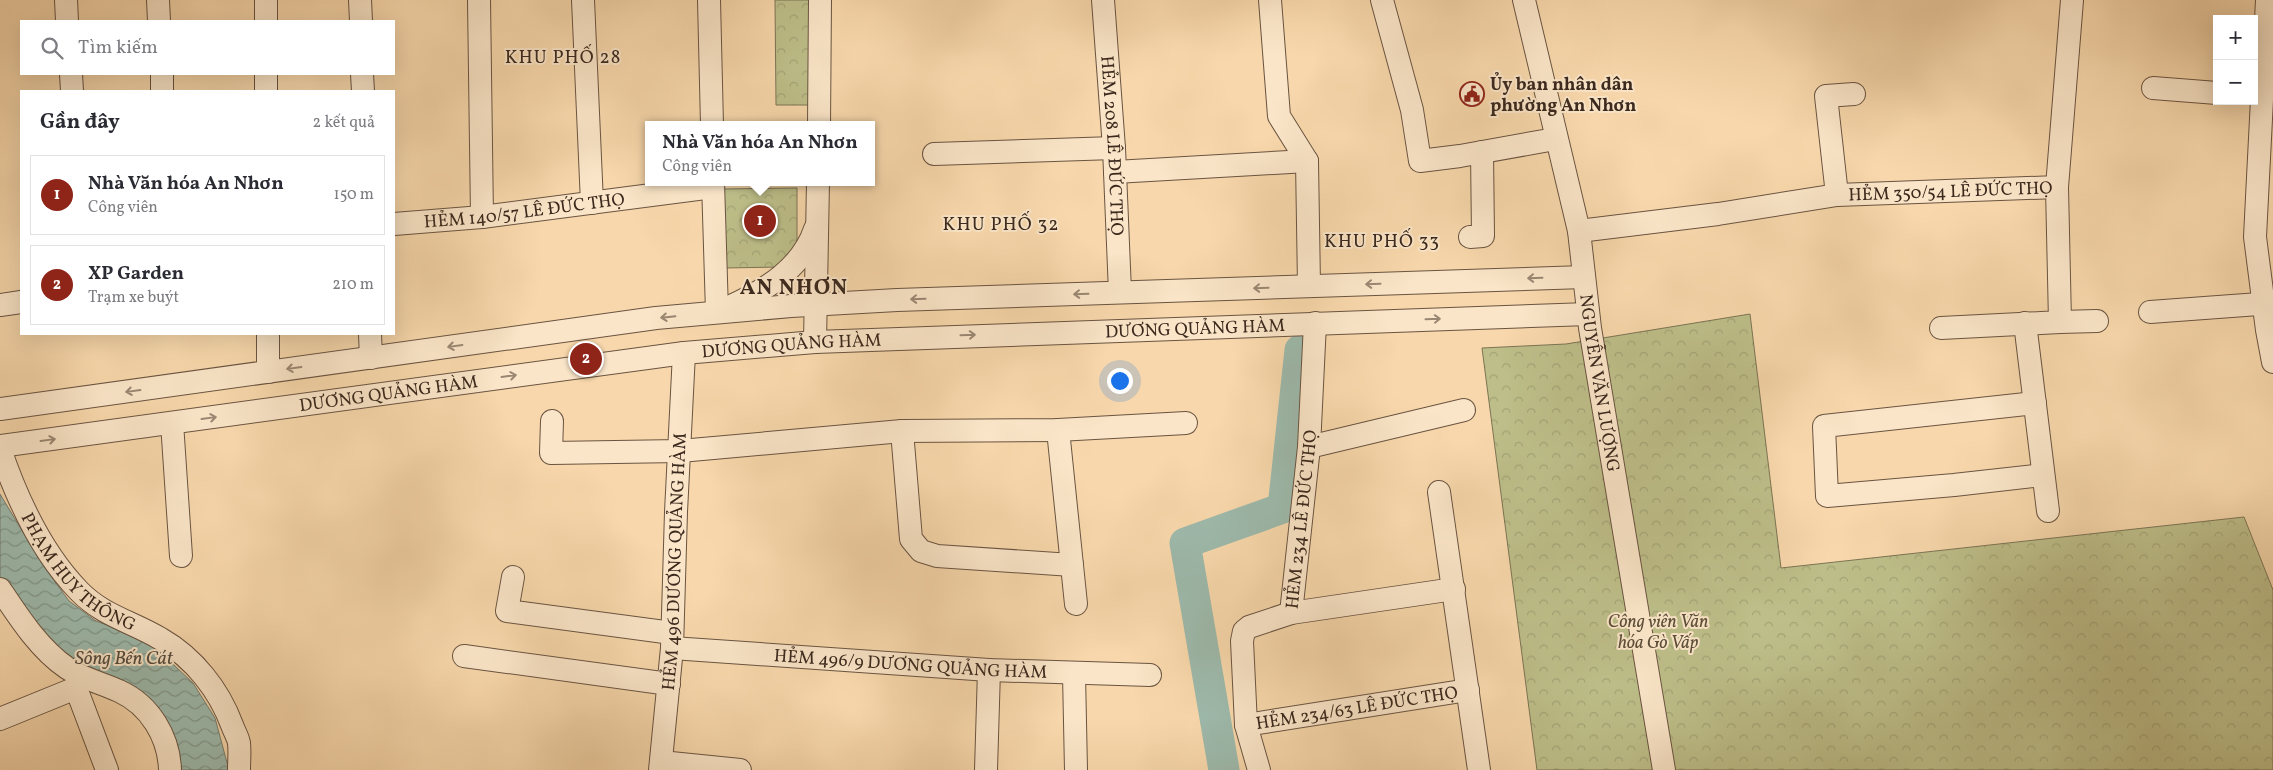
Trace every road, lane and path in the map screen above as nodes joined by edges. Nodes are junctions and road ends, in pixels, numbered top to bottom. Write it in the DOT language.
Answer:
graph roads {
  1 [pos="66,0"];
  2 [pos="158,0"];
  3 [pos="266,0"];
  4 [pos="360,0"];
  5 [pos="479,0"];
  6 [pos="583,0"];
  7 [pos="709,0"];
  8 [pos="820,0"];
  9 [pos="1104,0"];
  10 [pos="1270,0"];
  11 [pos="1382,0"];
  12 [pos="1524,0"];
  13 [pos="2072,0"];
  14 [pos="2267,0"];
  15 [pos="67,20"];
  16 [pos="159,20"];
  17 [pos="266,20"];
  18 [pos="361,20"];
  19 [pos="71,75"];
  20 [pos="162,75"];
  21 [pos="266,75"];
  22 [pos="362,75"];
  23 [pos="2153,88"];
  24 [pos="2263,88"];
  25 [pos="72,90"];
  26 [pos="162,90"];
  27 [pos="266,90"];
  28 [pos="363,90"];
  29 [pos="2213,93"];
  30 [pos="1854,94"];
  31 [pos="712,121"];
  32 [pos="819,121"];
  33 [pos="1555,138"];
  34 [pos="1114,148"];
  35 [pos="1482,152"];
  36 [pos="934,154"];
  37 [pos="1307,161"];
  38 [pos="1115,172"];
  39 [pos="706,186"];
  40 [pos="713,186"];
  41 [pos="818,186"];
  42 [pos="2057,187"];
  43 [pos="1837,195"];
  44 [pos="592,203"];
  45 [pos="818,213"];
  46 [pos="2264,213"];
  47 [pos="482,217"];
  48 [pos="395,224"];
  49 [pos="1579,231"];
  50 [pos="1470,237"];
  51 [pos="1584,276"];
  52 [pos="1309,286"];
  53 [pos="1120,292"];
  54 [pos="20,302"];
  55 [pos="2268,303"];
  56 [pos="816,304"];
  57 [pos="0,305"];
  58 [pos="717,312"];
  59 [pos="2150,312"];
  60 [pos="1588,314"];
  61 [pos="2097,321"];
  62 [pos="2060,322"];
  63 [pos="1315,323"];
  64 [pos="2025,323"];
  65 [pos="1941,328"];
  66 [pos="268,335"];
  67 [pos="370,335"];
  68 [pos="815,342"];
  69 [pos="684,353"];
  70 [pos="371,358"];
  71 [pos="2273,362"];
  72 [pos="268,372"];
  73 [pos="2035,403"];
  74 [pos="0,409"];
  75 [pos="1464,410"];
  76 [pos="552,421"];
  77 [pos="172,423"];
  78 [pos="1186,423"];
  79 [pos="1058,430"];
  80 [pos="902,431"];
  81 [pos="1309,447"];
  82 [pos="0,448"];
  83 [pos="680,451"];
  84 [pos="2043,475"];
  85 [pos="1439,492"];
  86 [pos="2048,511"];
  87 [pos="181,556"];
  88 [pos="1072,565"];
  89 [pos="513,577"];
  90 [pos="0,589"];
  91 [pos="1454,589"];
  92 [pos="1076,604"];
  93 [pos="1291,613"];
  94 [pos="672,640"];
  95 [pos="464,656"];
  96 [pos="989,670"];
  97 [pos="1074,674"];
  98 [pos="1150,675"];
  99 [pos="79,682"];
  100 [pos="669,684"];
  101 [pos="1468,690"];
  102 [pos="0,719"];
  103 [pos="1246,725"];
  104 [pos="661,766"];
  105 [pos="106,770"];
  106 [pos="170,770"];
  107 [pos="238,770"];
  108 [pos="740,770"];
  109 [pos="986,770"];
  110 [pos="1076,770"];
  111 [pos="1259,770"];
  112 [pos="1479,770"];
  113 [pos="1664,770"];
  1 -- 15 [label="street"];
  2 -- 16 [label="street"];
  3 -- 17 [label="street"];
  4 -- 18 [label="street"];
  5 -- 47 [label="street"];
  6 -- 44 [label="street"];
  7 -- 31 [label="street"];
  8 -- 32 [label="street"];
  9 -- 34 [label="street, HẺM 208 LÊ ĐỨC THỌ"];
  10 -- 37 [label="street"];
  11 -- 35 [label="street"];
  12 -- 33 [label="street, NGUYỄN VĂN LƯỢNG"];
  13 -- 42 [label="street, HẺM 350/54 LÊ ĐỨC THỌ"];
  14 -- 24 [label="street"];
  19 -- 25 [label="street"];
  20 -- 26 [label="street"];
  21 -- 27 [label="street"];
  22 -- 28 [label="street"];
  23 -- 29 [label="street"];
  24 -- 46 [label="street"];
  30 -- 43 [label="street"];
  33 -- 35 [label="street"];
  33 -- 49 [label="street, NGUYỄN VĂN LƯỢNG"];
  34 -- 36 [label="street"];
  34 -- 38 [label="street, HẺM 208 LÊ ĐỨC THỌ"];
  35 -- 50 [label="street"];
  37 -- 38 [label="street"];
  37 -- 52 [label="street"];
  38 -- 53 [label="street, HẺM 208 LÊ ĐỨC THỌ"];
  39 -- 44 [label="street, HẺM 140/57 LÊ ĐỨC THỌ"];
  40 -- 58 [label="street"];
  41 -- 45 [label="street"];
  42 -- 43 [label="street, HẺM 350/54 LÊ ĐỨC THỌ"];
  42 -- 62 [label="street"];
  43 -- 49 [label="street, HẺM 350/54 LÊ ĐỨC THỌ"];
  44 -- 47 [label="street, HẺM 140/57 LÊ ĐỨC THỌ"];
  45 -- 56 [label="street"];
  45 -- 58 [label="street"];
  46 -- 55 [label="street"];
  47 -- 48 [label="street, HẺM 140/57 LÊ ĐỨC THỌ"];
  49 -- 51 [label="street, NGUYỄN VĂN LƯỢNG"];
  51 -- 52 [label="street, one-way"];
  51 -- 60 [label="street, NGUYỄN VĂN LƯỢNG"];
  52 -- 53 [label="street, one-way"];
  53 -- 56 [label="street, one-way"];
  54 -- 57 [label="street"];
  55 -- 59 [label="street"];
  55 -- 71 [label="street"];
  56 -- 58 [label="street"];
  56 -- 68 [label="street"];
  58 -- 70 [label="street, one-way"];
  63 -- 60 [label="street, DƯƠNG QUẢNG HÀM, one-way"];
  60 -- 113 [label="street, NGUYỄN VĂN LƯỢNG"];
  61 -- 62 [label="street"];
  62 -- 64 [label="street"];
  68 -- 63 [label="street, DƯƠNG QUẢNG HÀM, one-way"];
  63 -- 81 [label="street, HẺM 234 LÊ ĐỨC THỌ"];
  64 -- 65 [label="street"];
  64 -- 73 [label="street"];
  66 -- 72 [label="street"];
  67 -- 70 [label="street"];
  68 -- 69 [label="street, DƯƠNG QUẢNG HÀM"];
  77 -- 69 [label="street, DƯƠNG QUẢNG HÀM, one-way"];
  69 -- 83 [label="street, HẺM 496 DƯƠNG QUẢNG HÀM"];
  70 -- 72 [label="street, one-way"];
  72 -- 74 [label="street, one-way"];
  73 -- 84 [label="street"];
  73 -- 84 [label="street"];
  75 -- 81 [label="street"];
  76 -- 83 [label="street"];
  82 -- 77 [label="street, DƯƠNG QUẢNG HÀM, one-way"];
  77 -- 87 [label="street"];
  78 -- 79 [label="street"];
  79 -- 80 [label="street"];
  79 -- 88 [label="street"];
  80 -- 83 [label="street"];
  80 -- 88 [label="street"];
  81 -- 93 [label="street, HẺM 234 LÊ ĐỨC THỌ"];
  82 -- 107 [label="street, PHẠM HUY THÔNG"];
  83 -- 94 [label="street, HẺM 496 DƯƠNG QUẢNG HÀM"];
  84 -- 86 [label="street"];
  85 -- 91 [label="street"];
  88 -- 92 [label="street"];
  89 -- 94 [label="street, HẺM 496/9 DƯƠNG QUẢNG HÀM"];
  90 -- 99 [label="street"];
  91 -- 93 [label="street"];
  91 -- 101 [label="street"];
  93 -- 103 [label="street, HẺM 234 LÊ ĐỨC THỌ"];
  94 -- 96 [label="street, HẺM 496/9 DƯƠNG QUẢNG HÀM"];
  94 -- 100 [label="street, HẺM 496 DƯƠNG QUẢNG HÀM"];
  95 -- 100 [label="street"];
  96 -- 97 [label="street, HẺM 496/9 DƯƠNG QUẢNG HÀM"];
  96 -- 109 [label="street"];
  97 -- 98 [label="street, HẺM 496/9 DƯƠNG QUẢNG HÀM"];
  97 -- 110 [label="street"];
  99 -- 102 [label="street"];
  99 -- 105 [label="street"];
  99 -- 106 [label="street"];
  100 -- 104 [label="street, HẺM 496 DƯƠNG QUẢNG HÀM"];
  101 -- 103 [label="street, HẺM 234/63 LÊ ĐỨC THỌ"];
  101 -- 112 [label="street"];
  103 -- 111 [label="street, HẺM 234 LÊ ĐỨC THỌ"];
  104 -- 108 [label="street"];
}
